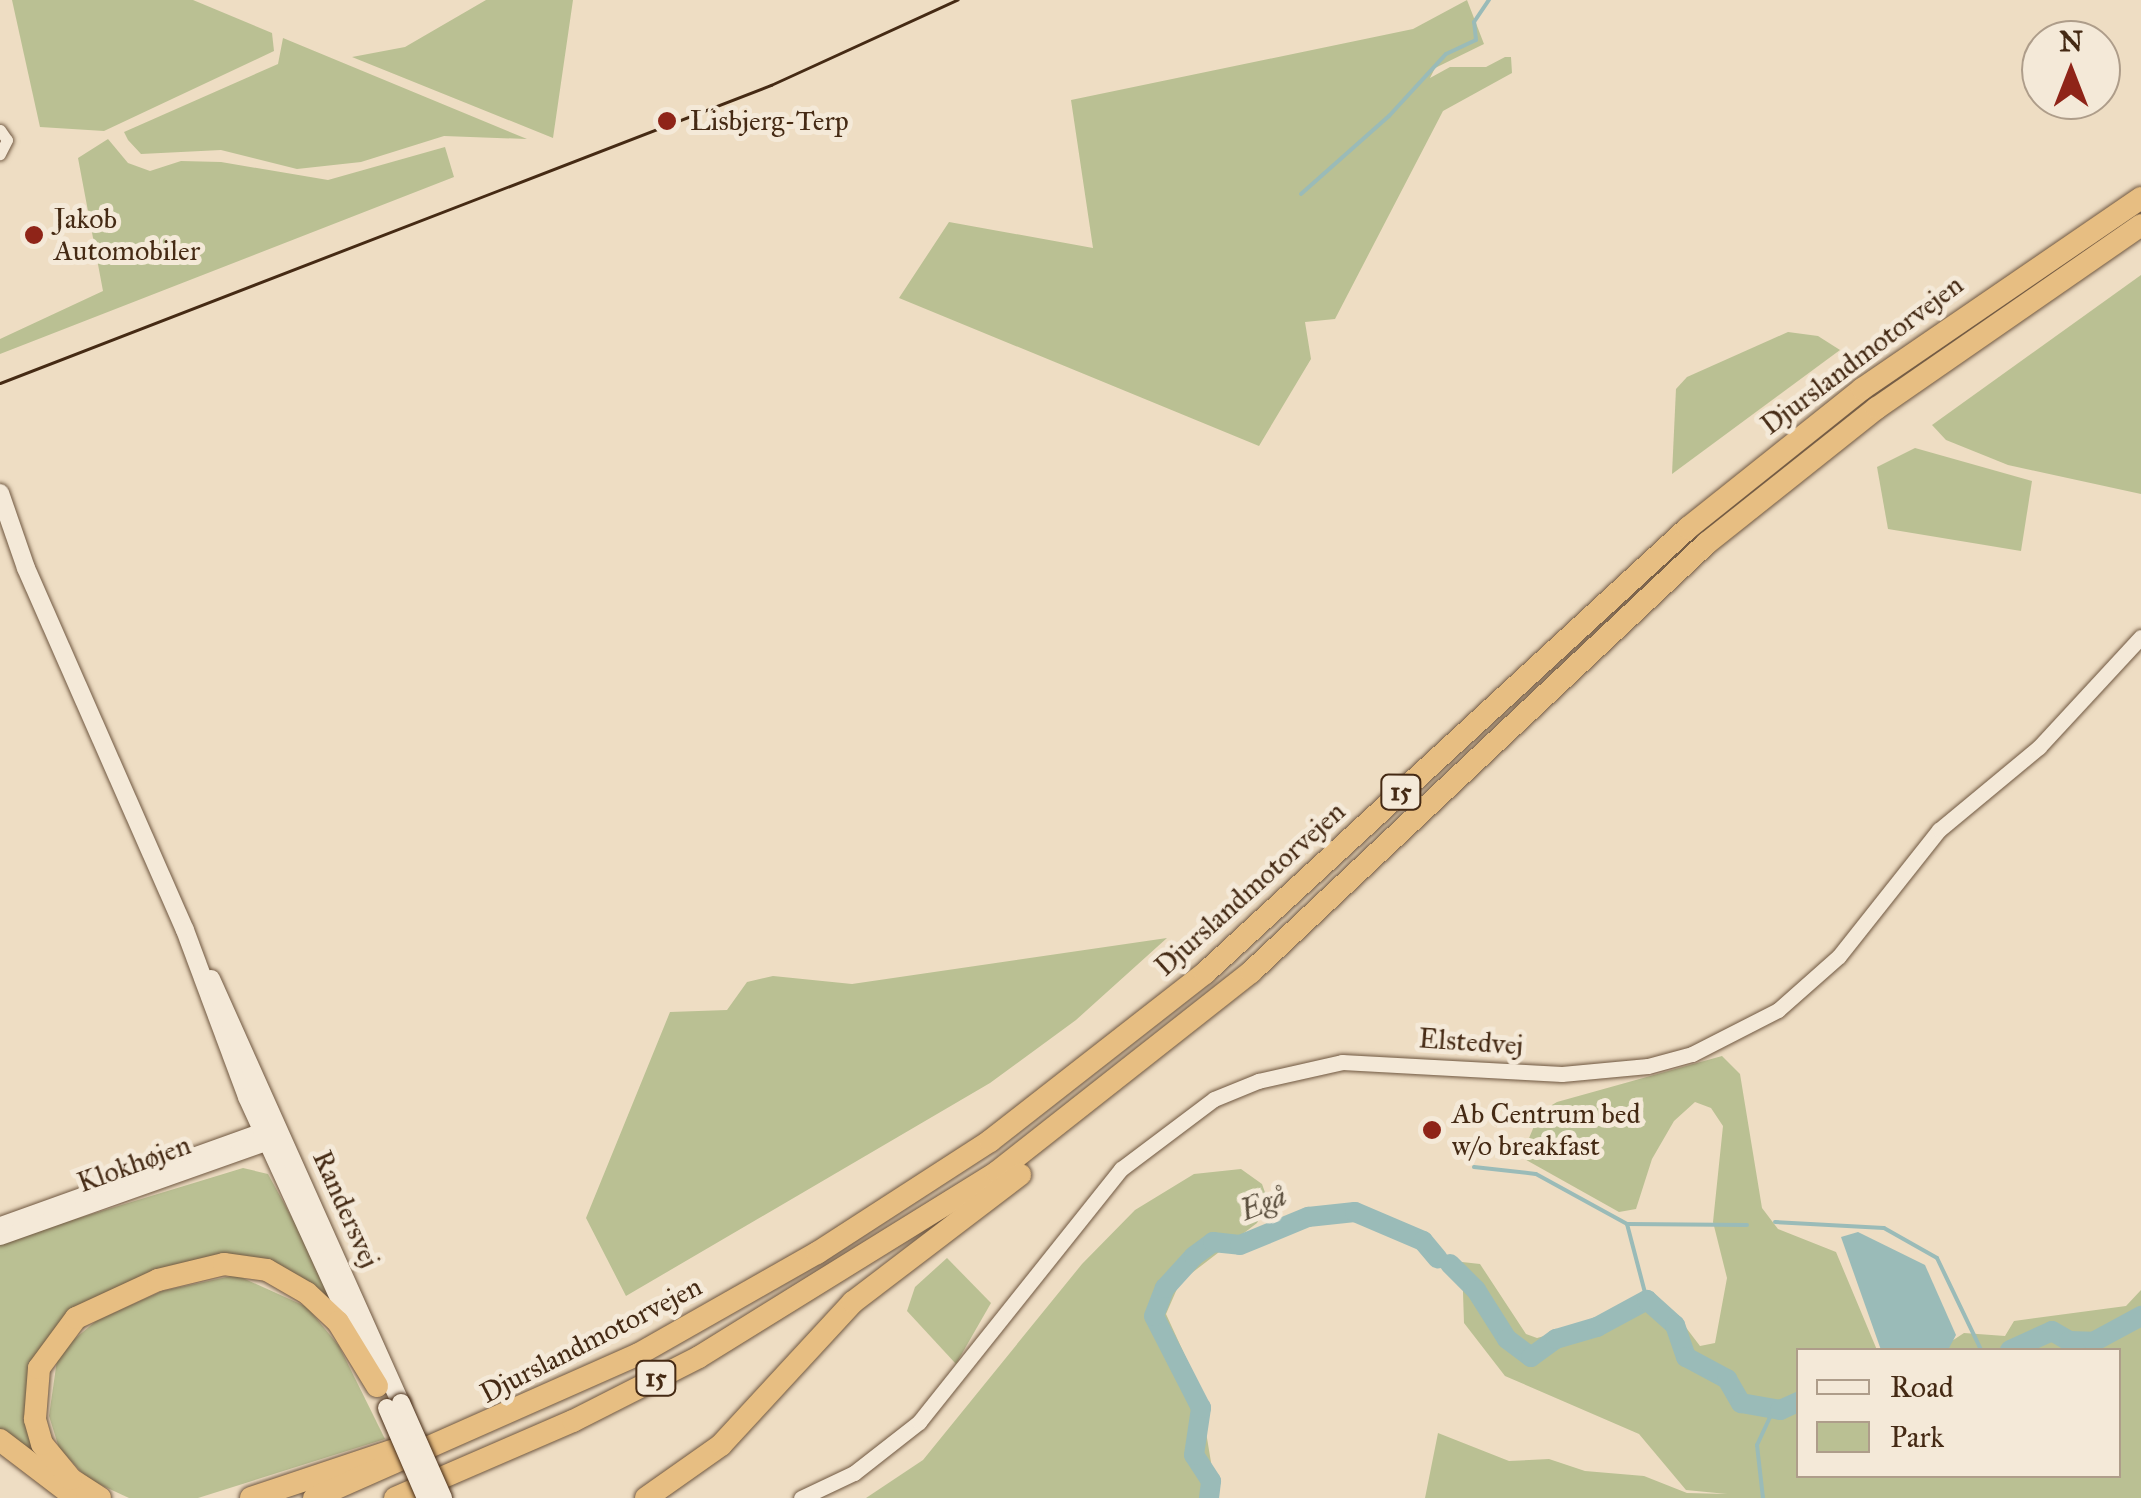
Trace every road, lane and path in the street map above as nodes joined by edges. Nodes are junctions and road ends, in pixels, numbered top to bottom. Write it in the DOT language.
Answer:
graph roads {
  1 [pos="0,130"];
  2 [pos="0,154"];
  3 [pos="2141,198"];
  4 [pos="2141,225"];
  5 [pos="0,494"];
  6 [pos="0,522"];
  7 [pos="26,568"];
  8 [pos="2141,638"];
  9 [pos="1374,861"];
  10 [pos="273,1133"];
  11 [pos="0,1224"];
  12 [pos="0,1237"];
  13 [pos="639,1354"];
  14 [pos="388,1399"];
  15 [pos="0,1440"];
  16 [pos="76,1498"];
  17 [pos="100,1498"];
  18 [pos="251,1498"];
  19 [pos="314,1498"];
  20 [pos="395,1498"];
  21 [pos="426,1498"];
  22 [pos="443,1498"];
  23 [pos="646,1498"];
  24 [pos="800,1498"];
  1 -- 2 [label="street"];
  3 -- 13 [label="highway, Djurslandmotorvejen / 15"];
  4 -- 9 [label="highway, Djurslandmotorvejen / 15"];
  5 -- 7 [label="main road, Randersvej"];
  6 -- 7 [label="main road, Randersvej"];
  7 -- 10 [label="main road, Randersvej"];
  8 -- 24 [label="street, Elstedvej"];
  9 -- 20 [label="highway, Djurslandmotorvejen / 15"];
  9 -- 23 [label="highway"];
  10 -- 11 [label="street, Klokhøjen"];
  10 -- 12 [label="street, Klokhøjen"];
  10 -- 14 [label="main road, Randersvej"];
  10 -- 14 [label="main road, Randersvej"];
  13 -- 18 [label="highway"];
  13 -- 19 [label="highway, Djurslandmotorvejen / 15"];
  14 -- 17 [label="highway"];
  14 -- 21 [label="main road, Randersvej, bridge"];
  14 -- 22 [label="main road, Randersvej, bridge"];
  15 -- 16 [label="highway"];
}
